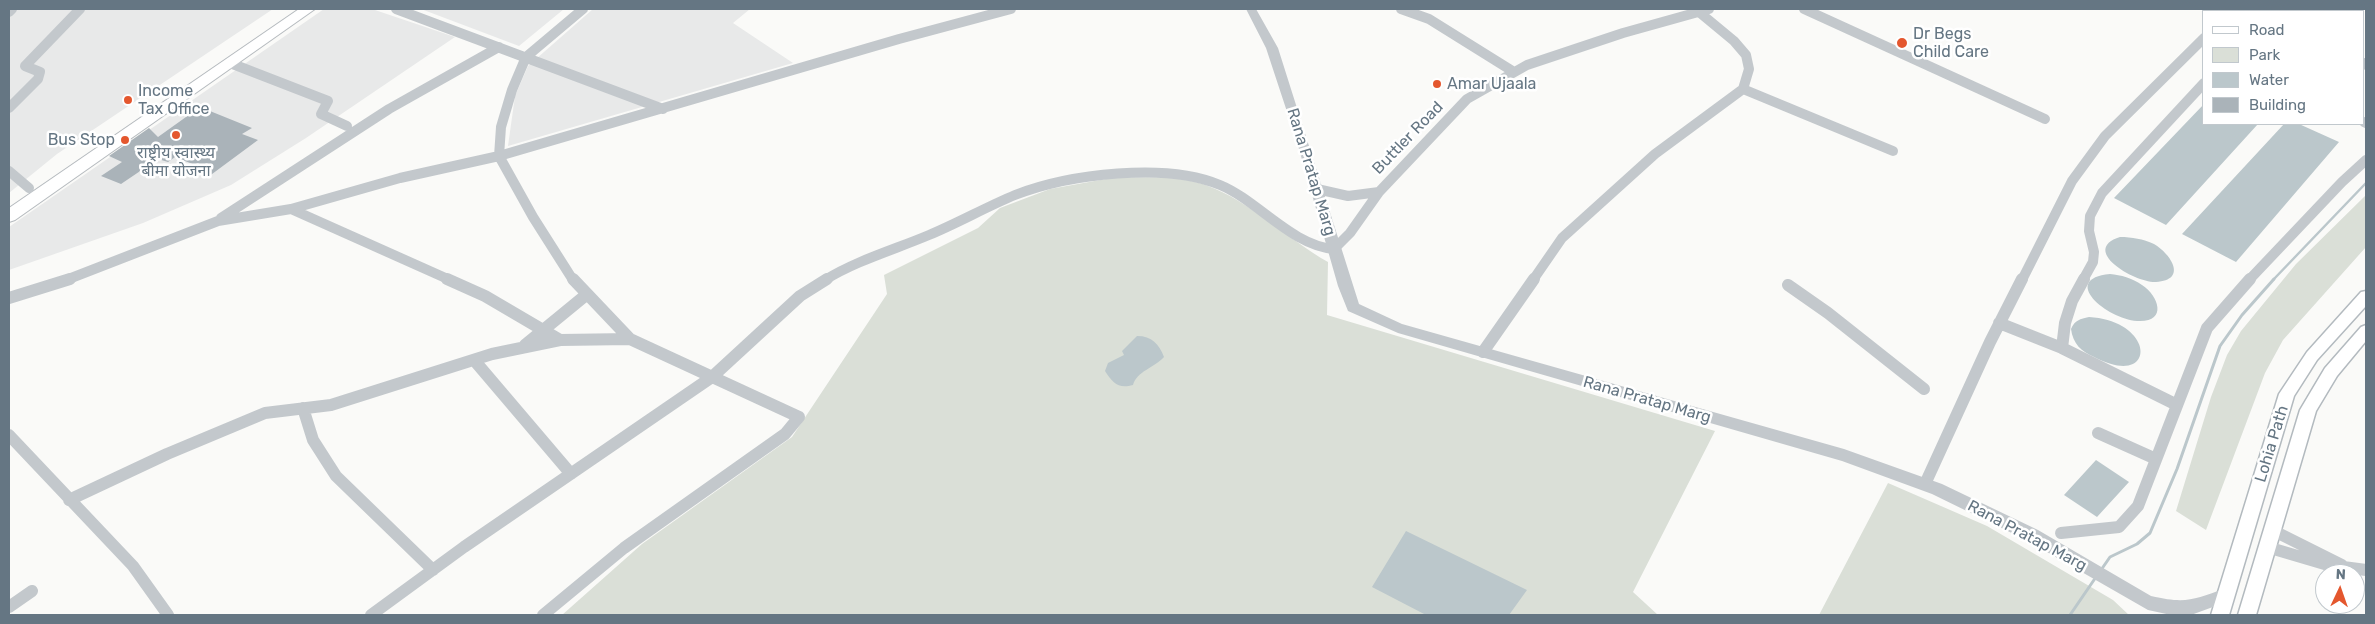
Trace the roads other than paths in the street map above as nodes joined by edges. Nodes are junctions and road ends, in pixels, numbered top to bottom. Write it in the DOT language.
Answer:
graph roads {
  1 [pos="12,9"];
  2 [pos="80,9"];
  3 [pos="290,9"];
  4 [pos="308,9"];
  5 [pos="396,9"];
  6 [pos="583,9"];
  7 [pos="1011,9"];
  8 [pos="1251,9"];
  9 [pos="1401,9"];
  10 [pos="1804,9"];
  11 [pos="1704,10"];
  12 [pos="9,12"];
  13 [pos="1421,12"];
  14 [pos="2202,40"];
  15 [pos="498,47"];
  16 [pos="526,57"];
  17 [pos="230,63"];
  18 [pos="1514,72"];
  19 [pos="2202,85"];
  20 [pos="1743,89"];
  21 [pos="9,108"];
  22 [pos="663,109"];
  23 [pos="2045,119"];
  24 [pos="348,126"];
  25 [pos="1893,151"];
  26 [pos="499,156"];
  27 [pos="2366,160"];
  28 [pos="9,170"];
  29 [pos="29,188"];
  30 [pos="1317,189"];
  31 [pos="1379,192"];
  32 [pos="9,202"];
  33 [pos="291,209"];
  34 [pos="9,216"];
  35 [pos="218,221"];
  36 [pos="1334,249"];
  37 [pos="1788,285"];
  38 [pos="586,294"];
  39 [pos="2366,296"];
  40 [pos="9,298"];
  41 [pos="1999,323"];
  42 [pos="545,331"];
  43 [pos="2366,331"];
  44 [pos="630,339"];
  45 [pos="560,340"];
  46 [pos="522,348"];
  47 [pos="2062,348"];
  48 [pos="1483,352"];
  49 [pos="474,360"];
  50 [pos="712,377"];
  51 [pos="1924,389"];
  52 [pos="2177,405"];
  53 [pos="303,408"];
  54 [pos="2098,433"];
  55 [pos="9,435"];
  56 [pos="2156,459"];
  57 [pos="571,474"];
  58 [pos="1925,484"];
  59 [pos="69,500"];
  60 [pos="2272,530"];
  61 [pos="2061,533"];
  62 [pos="2267,547"];
  63 [pos="2322,564"];
  64 [pos="2340,564"];
  65 [pos="433,570"];
  66 [pos="32,591"];
  67 [pos="2226,595"];
  68 [pos="2142,600"];
  69 [pos="9,607"];
  70 [pos="168,615"];
  71 [pos="371,615"];
  72 [pos="543,615"];
  73 [pos="2162,615"];
  74 [pos="2220,615"];
  75 [pos="2247,615"];
  1 -- 12 [label="street"];
  2 -- 21 [label="street"];
  3 -- 29 [label="main road"];
  4 -- 17 [label="main road"];
  5 -- 15 [label="street"];
  6 -- 16 [label="street"];
  7 -- 22 [label="street"];
  8 -- 30 [label="street, Rana Pratap Marg"];
  9 -- 13 [label="street"];
  10 -- 23 [label="street"];
  11 -- 18 [label="street, Buttler Road"];
  11 -- 20 [label="street"];
  13 -- 18 [label="street"];
  14 -- 41 [label="street"];
  15 -- 16 [label="street"];
  15 -- 35 [label="street"];
  16 -- 22 [label="street"];
  16 -- 26 [label="street"];
  17 -- 24 [label="street"];
  17 -- 34 [label="main road"];
  18 -- 31 [label="street, Buttler Road"];
  19 -- 47 [label="street"];
  20 -- 25 [label="street"];
  20 -- 48 [label="street"];
  22 -- 26 [label="street"];
  26 -- 33 [label="street"];
  26 -- 38 [label="street"];
  27 -- 52 [label="street"];
  28 -- 29 [label="street"];
  29 -- 32 [label="main road"];
  30 -- 31 [label="street, Buttler Road"];
  30 -- 36 [label="street, Rana Pratap Marg"];
  31 -- 36 [label="street, Buttler Road"];
  33 -- 35 [label="street"];
  33 -- 42 [label="street"];
  35 -- 40 [label="street"];
  36 -- 48 [label="street, Rana Pratap Marg"];
  36 -- 50 [label="street"];
  37 -- 51 [label="street"];
  38 -- 42 [label="street"];
  38 -- 44 [label="street"];
  39 -- 67 [label="main road, Lohia Path"];
  41 -- 47 [label="street"];
  41 -- 58 [label="street"];
  42 -- 45 [label="street"];
  42 -- 46 [label="street"];
  43 -- 60 [label="main road, Lohia Path"];
  44 -- 45 [label="street"];
  44 -- 50 [label="street"];
  45 -- 46 [label="street"];
  46 -- 49 [label="street"];
  47 -- 52 [label="street"];
  48 -- 58 [label="street, Rana Pratap Marg"];
  49 -- 53 [label="street"];
  49 -- 57 [label="street"];
  50 -- 57 [label="street"];
  50 -- 72 [label="street"];
  52 -- 56 [label="street"];
  53 -- 59 [label="street"];
  53 -- 65 [label="street"];
  54 -- 56 [label="street"];
  55 -- 59 [label="street"];
  56 -- 61 [label="street"];
  57 -- 65 [label="street"];
  58 -- 68 [label="street, Rana Pratap Marg"];
  59 -- 70 [label="street"];
  60 -- 62 [label="main road, Lohia Path"];
  60 -- 64 [label="street"];
  62 -- 63 [label="street"];
  62 -- 75 [label="main road, Lohia Path"];
  65 -- 71 [label="street"];
  66 -- 69 [label="street"];
  67 -- 68 [label="street, Rana Pratap Marg"];
  67 -- 74 [label="main road, Lohia Path"];
  68 -- 73 [label="street"];
}
